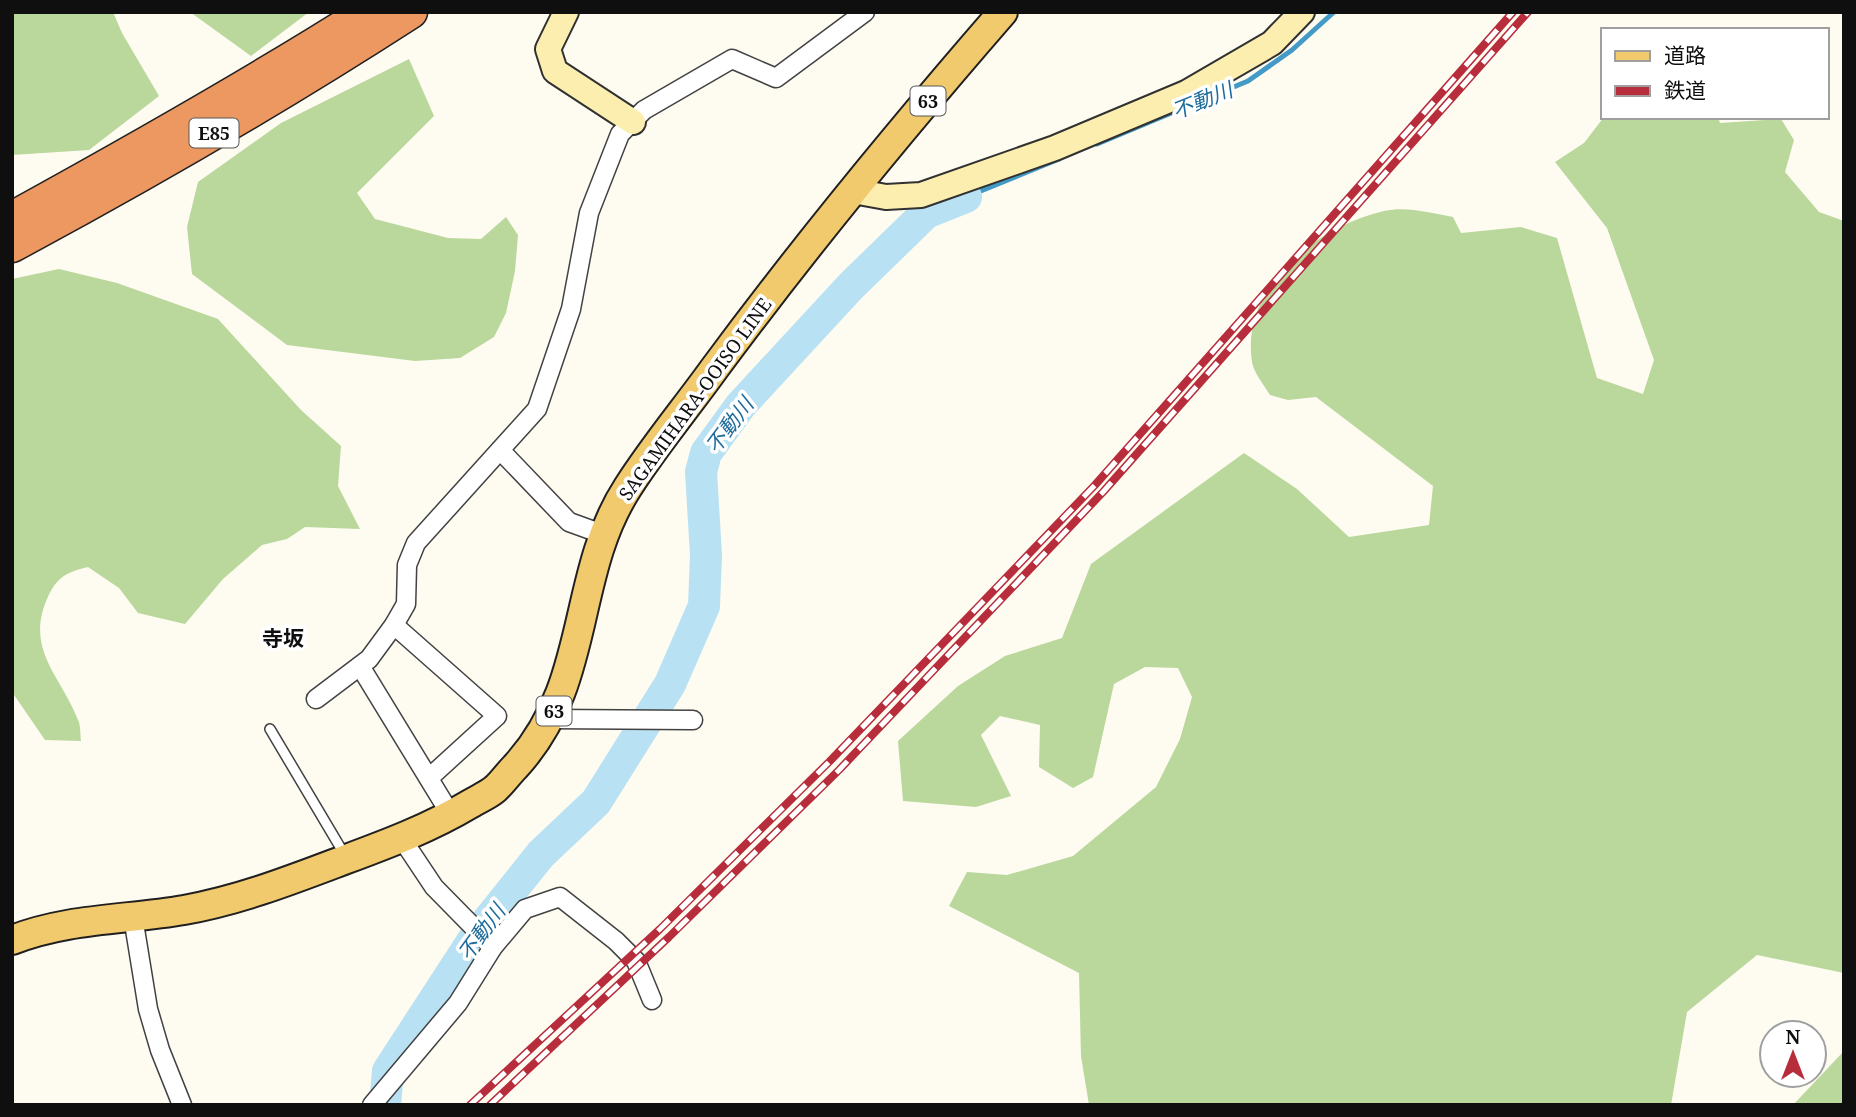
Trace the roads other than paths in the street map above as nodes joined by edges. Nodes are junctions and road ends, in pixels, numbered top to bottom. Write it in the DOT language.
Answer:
graph roads {
  1 [pos="366,12"];
  2 [pos="411,12"];
  3 [pos="566,12"];
  4 [pos="865,12"];
  5 [pos="1003,12"];
  6 [pos="1302,12"];
  7 [pos="633,122"];
  8 [pos="853,191"];
  9 [pos="12,218"];
  10 [pos="12,246"];
  11 [pos="500,450"];
  12 [pos="605,535"];
  13 [pos="394,625"];
  14 [pos="360,666"];
  15 [pos="316,699"];
  16 [pos="550,719"];
  17 [pos="693,720"];
  18 [pos="270,729"];
  19 [pos="429,778"];
  20 [pos="451,815"];
  21 [pos="402,839"];
  22 [pos="348,859"];
  23 [pos="133,917"];
  24 [pos="12,940"];
  25 [pos="493,947"];
  26 [pos="652,1000"];
  27 [pos="182,1105"];
  28 [pos="372,1105"];
  1 -- 9 [label="highway, E85"];
  2 -- 10 [label="highway, E85"];
  3 -- 7 [label="street"];
  4 -- 7 [label="street"];
  5 -- 8 [label="main road, SAGAMIHARA-OOISO LINE / 63"];
  6 -- 8 [label="street"];
  7 -- 11 [label="street"];
  8 -- 12 [label="main road, SAGAMIHARA-OOISO LINE / 63"];
  11 -- 12 [label="street"];
  11 -- 13 [label="street"];
  12 -- 16 [label="main road, SAGAMIHARA-OOISO LINE / 63"];
  13 -- 14 [label="street"];
  13 -- 19 [label="street"];
  14 -- 15 [label="street"];
  14 -- 19 [label="street"];
  16 -- 17 [label="street"];
  16 -- 20 [label="main road, SAGAMIHARA-OOISO LINE / 63"];
  18 -- 22 [label="lane"];
  19 -- 20 [label="street"];
  20 -- 21 [label="main road, SAGAMIHARA-OOISO LINE / 63"];
  21 -- 22 [label="main road, SAGAMIHARA-OOISO LINE / 63"];
  21 -- 25 [label="street"];
  22 -- 23 [label="main road, SAGAMIHARA-OOISO LINE / 63"];
  23 -- 24 [label="main road, SAGAMIHARA-OOISO LINE / 63"];
  23 -- 27 [label="street"];
  25 -- 26 [label="street"];
  25 -- 28 [label="street"];
}
